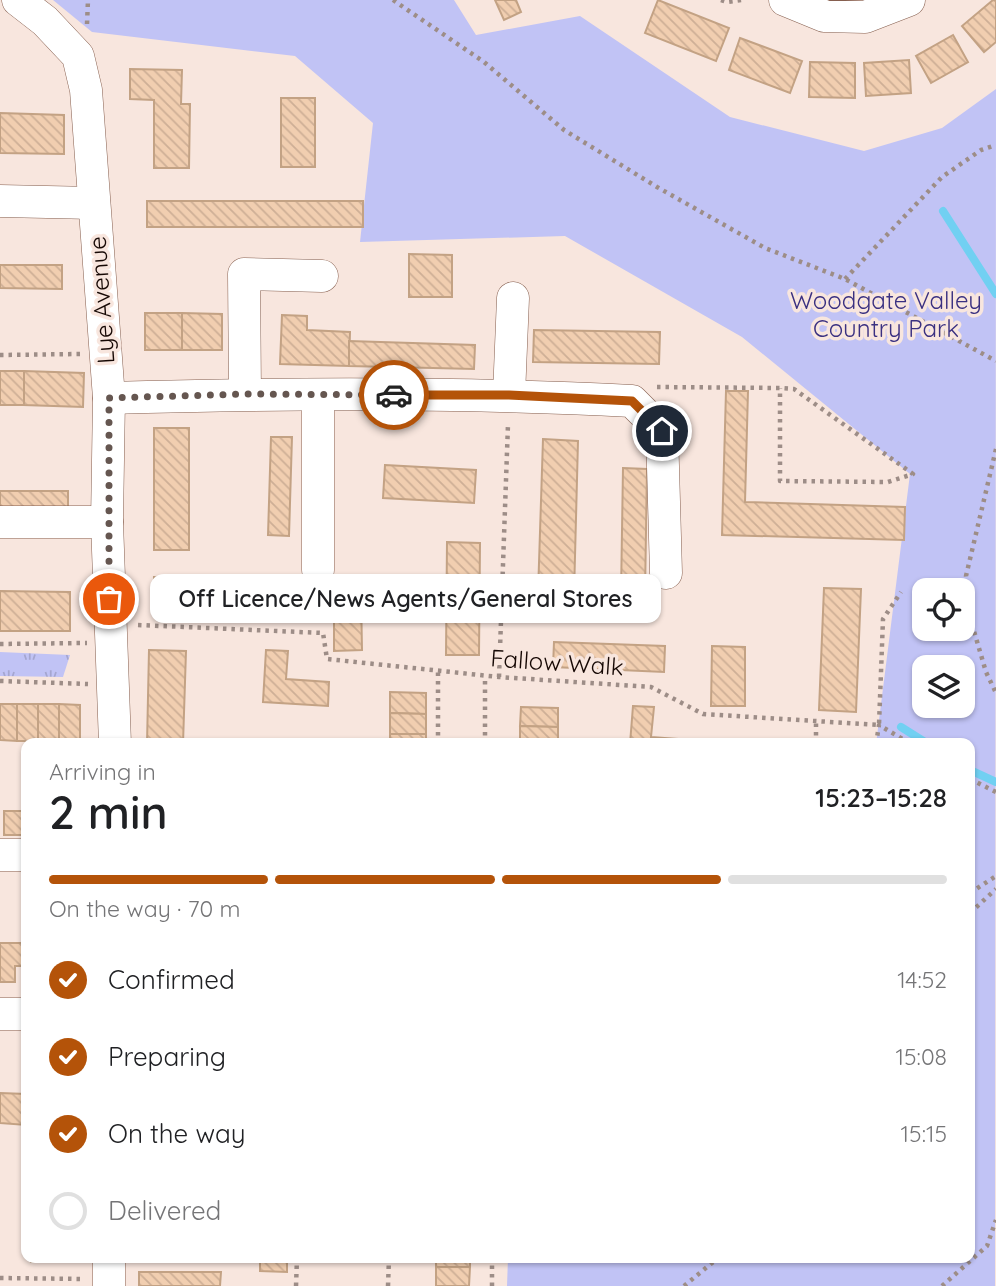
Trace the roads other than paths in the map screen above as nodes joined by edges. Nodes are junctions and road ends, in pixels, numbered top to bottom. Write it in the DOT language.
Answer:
graph roads {
  1 [pos="18,0"];
  2 [pos="785,0"];
  3 [pos="909,0"];
  4 [pos="0,201"];
  5 [pos="94,203"];
  6 [pos="322,276"];
  7 [pos="513,298"];
  8 [pos="245,394"];
  9 [pos="318,395"];
  10 [pos="509,395"];
  11 [pos="109,398"];
  12 [pos="0,522"];
  13 [pos="107,522"];
  14 [pos="318,570"];
  15 [pos="666,573"];
  16 [pos="115,738"];
  17 [pos="0,855"];
  18 [pos="21,855"];
  19 [pos="0,1014"];
  20 [pos="21,1014"];
  1 -- 5 [label="street, Lye Avenue"];
  2 -- 3 [label="street"];
  4 -- 5 [label="street, Lye Avenue"];
  5 -- 11 [label="street, Lye Avenue"];
  6 -- 8 [label="street"];
  7 -- 10 [label="street"];
  8 -- 9 [label="street"];
  8 -- 11 [label="street"];
  9 -- 10 [label="street"];
  9 -- 14 [label="street"];
  10 -- 15 [label="street"];
  11 -- 13 [label="street, Lye Avenue"];
  12 -- 13 [label="street"];
  13 -- 16 [label="street, Lye Avenue"];
  17 -- 18 [label="street"];
  19 -- 20 [label="street"];
}
